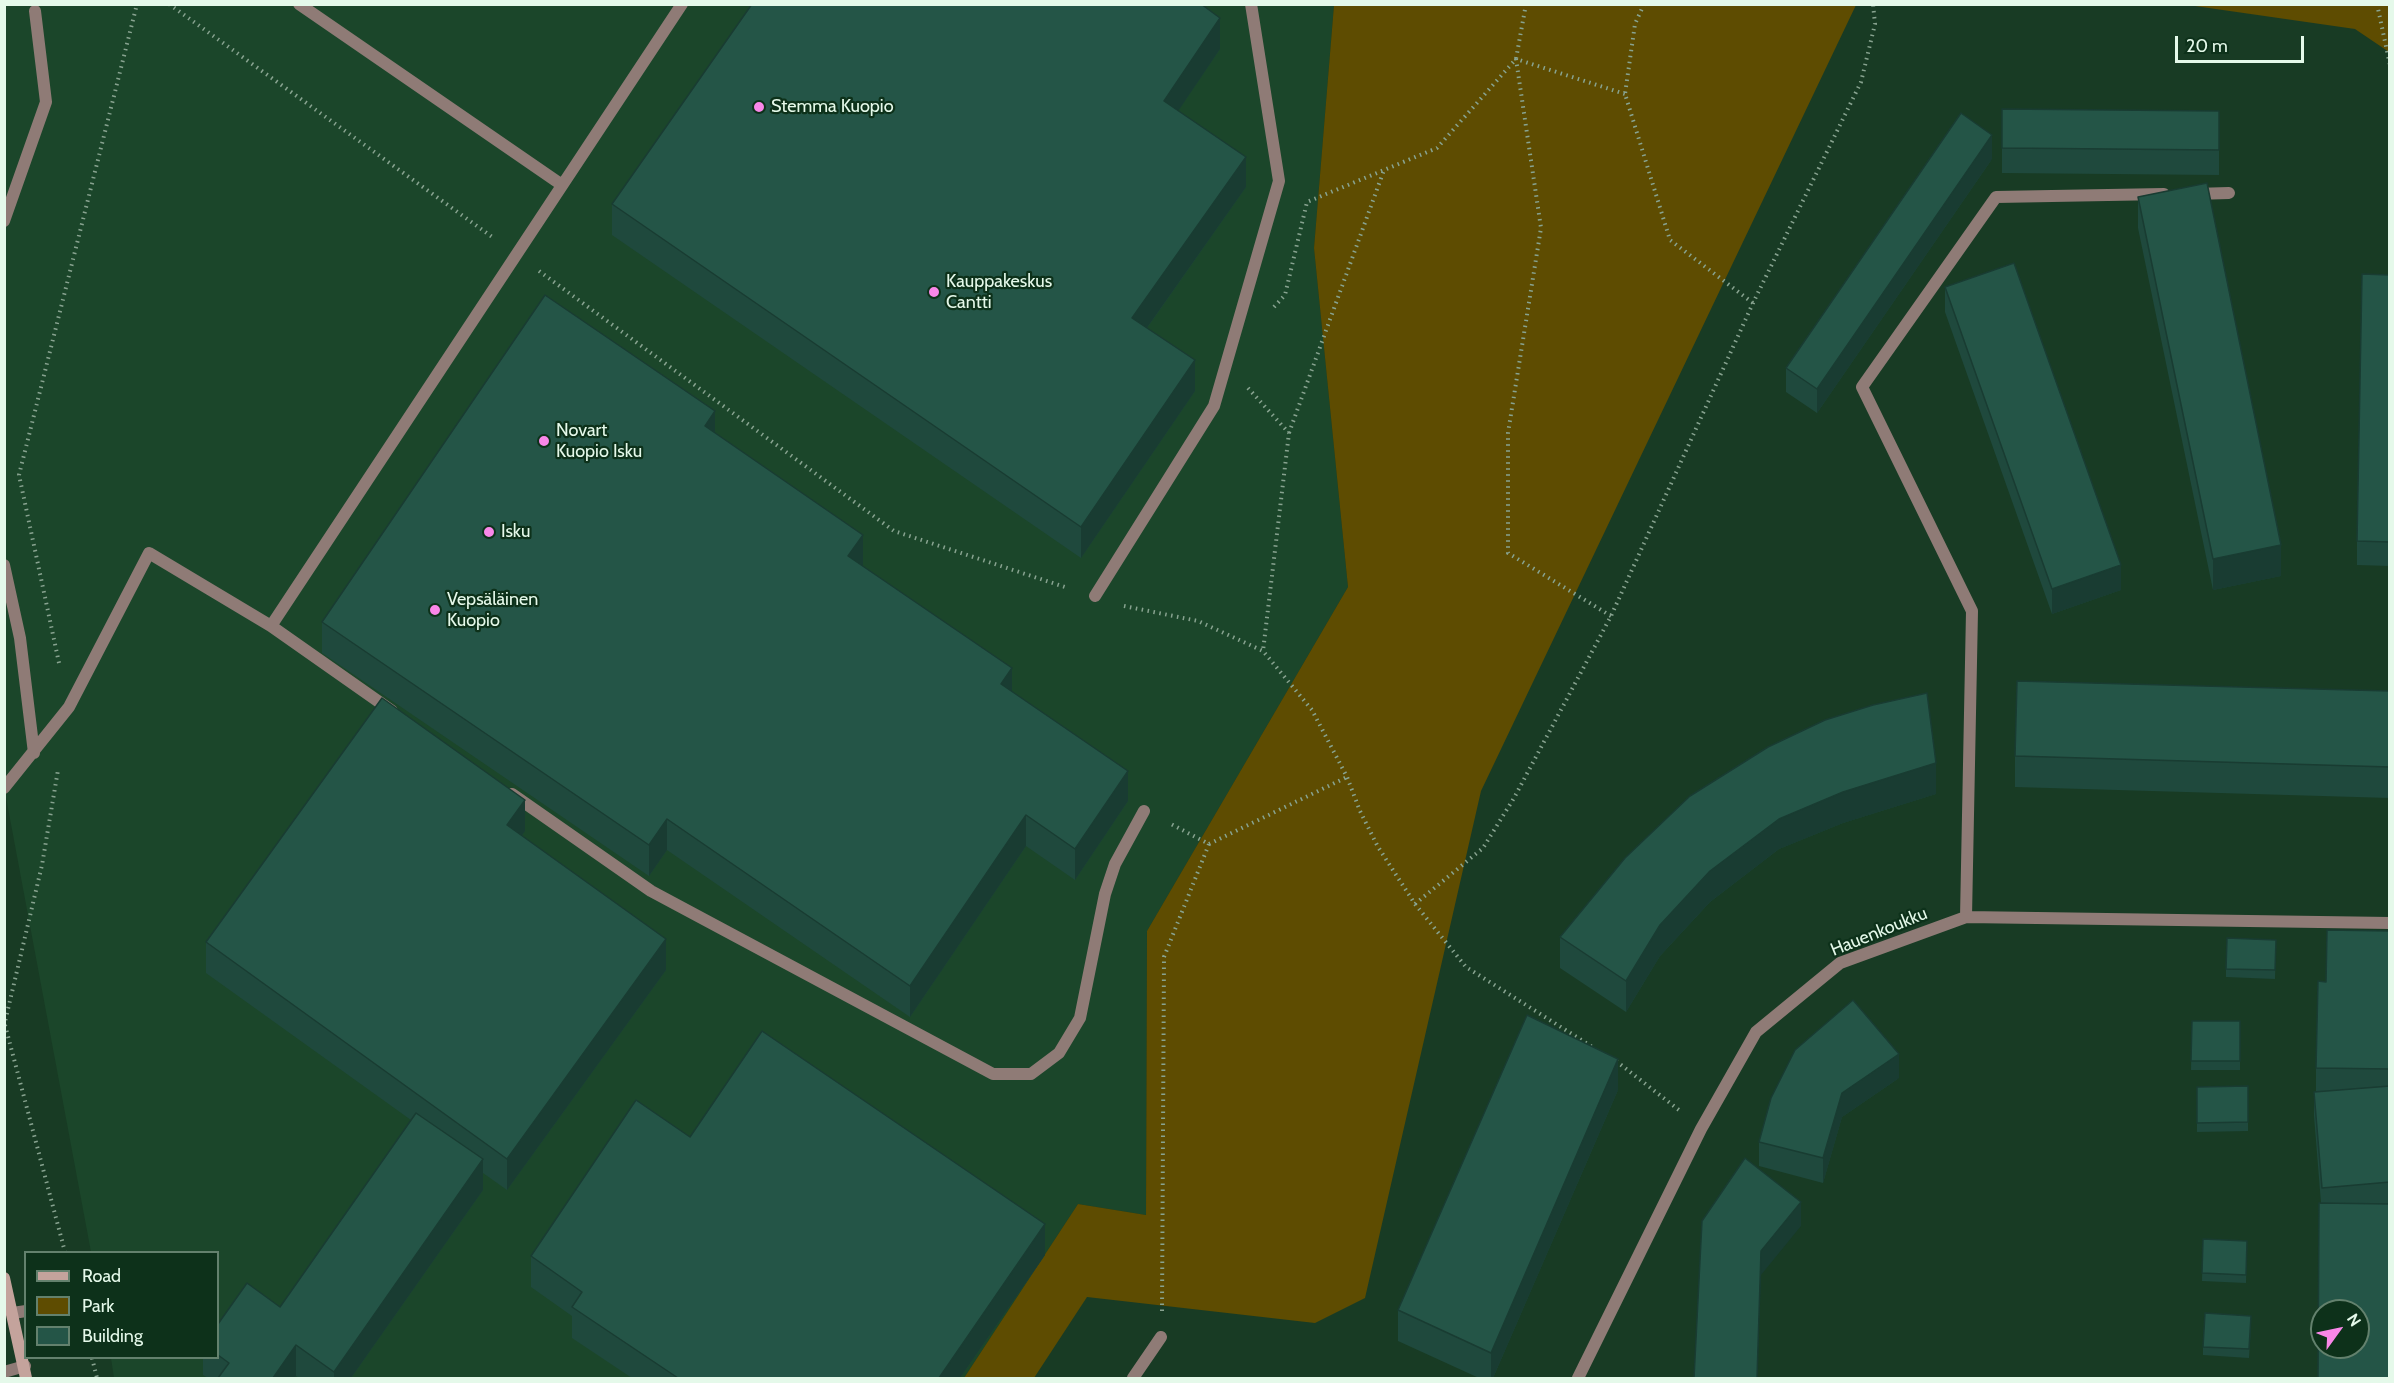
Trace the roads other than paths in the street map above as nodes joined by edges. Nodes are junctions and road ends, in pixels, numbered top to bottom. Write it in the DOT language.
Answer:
graph roads {
  1 [pos="298,4"];
  2 [pos="682,4"];
  3 [pos="1251,4"];
  4 [pos="35,11"];
  5 [pos="562,185"];
  6 [pos="2229,193"];
  7 [pos="4,221"];
  8 [pos="4,565"];
  9 [pos="1095,596"];
  10 [pos="270,626"];
  11 [pos="407,721"];
  12 [pos="34,753"];
  13 [pos="4,788"];
  14 [pos="505,789"];
  15 [pos="1144,810"];
  16 [pos="1966,917"];
  17 [pos="2390,924"];
  18 [pos="4,1278"];
  19 [pos="19,1312"];
  20 [pos="1161,1337"];
  21 [pos="4,1372"];
  22 [pos="25,1372"];
  23 [pos="1133,1378"];
  24 [pos="1578,1378"];
  1 -- 5 [label="street"];
  2 -- 5 [label="street"];
  3 -- 9 [label="street"];
  4 -- 7 [label="street"];
  5 -- 10 [label="street"];
  6 -- 16 [label="street"];
  8 -- 12 [label="street"];
  10 -- 11 [label="street"];
  10 -- 12 [label="street"];
  12 -- 13 [label="street"];
  14 -- 15 [label="street"];
  16 -- 17 [label="street, Hauenkoukku"];
  16 -- 24 [label="street, Hauenkoukku"];
  18 -- 19 [label="street"];
  19 -- 22 [label="street"];
  20 -- 23 [label="street"];
  21 -- 22 [label="street"];
}
